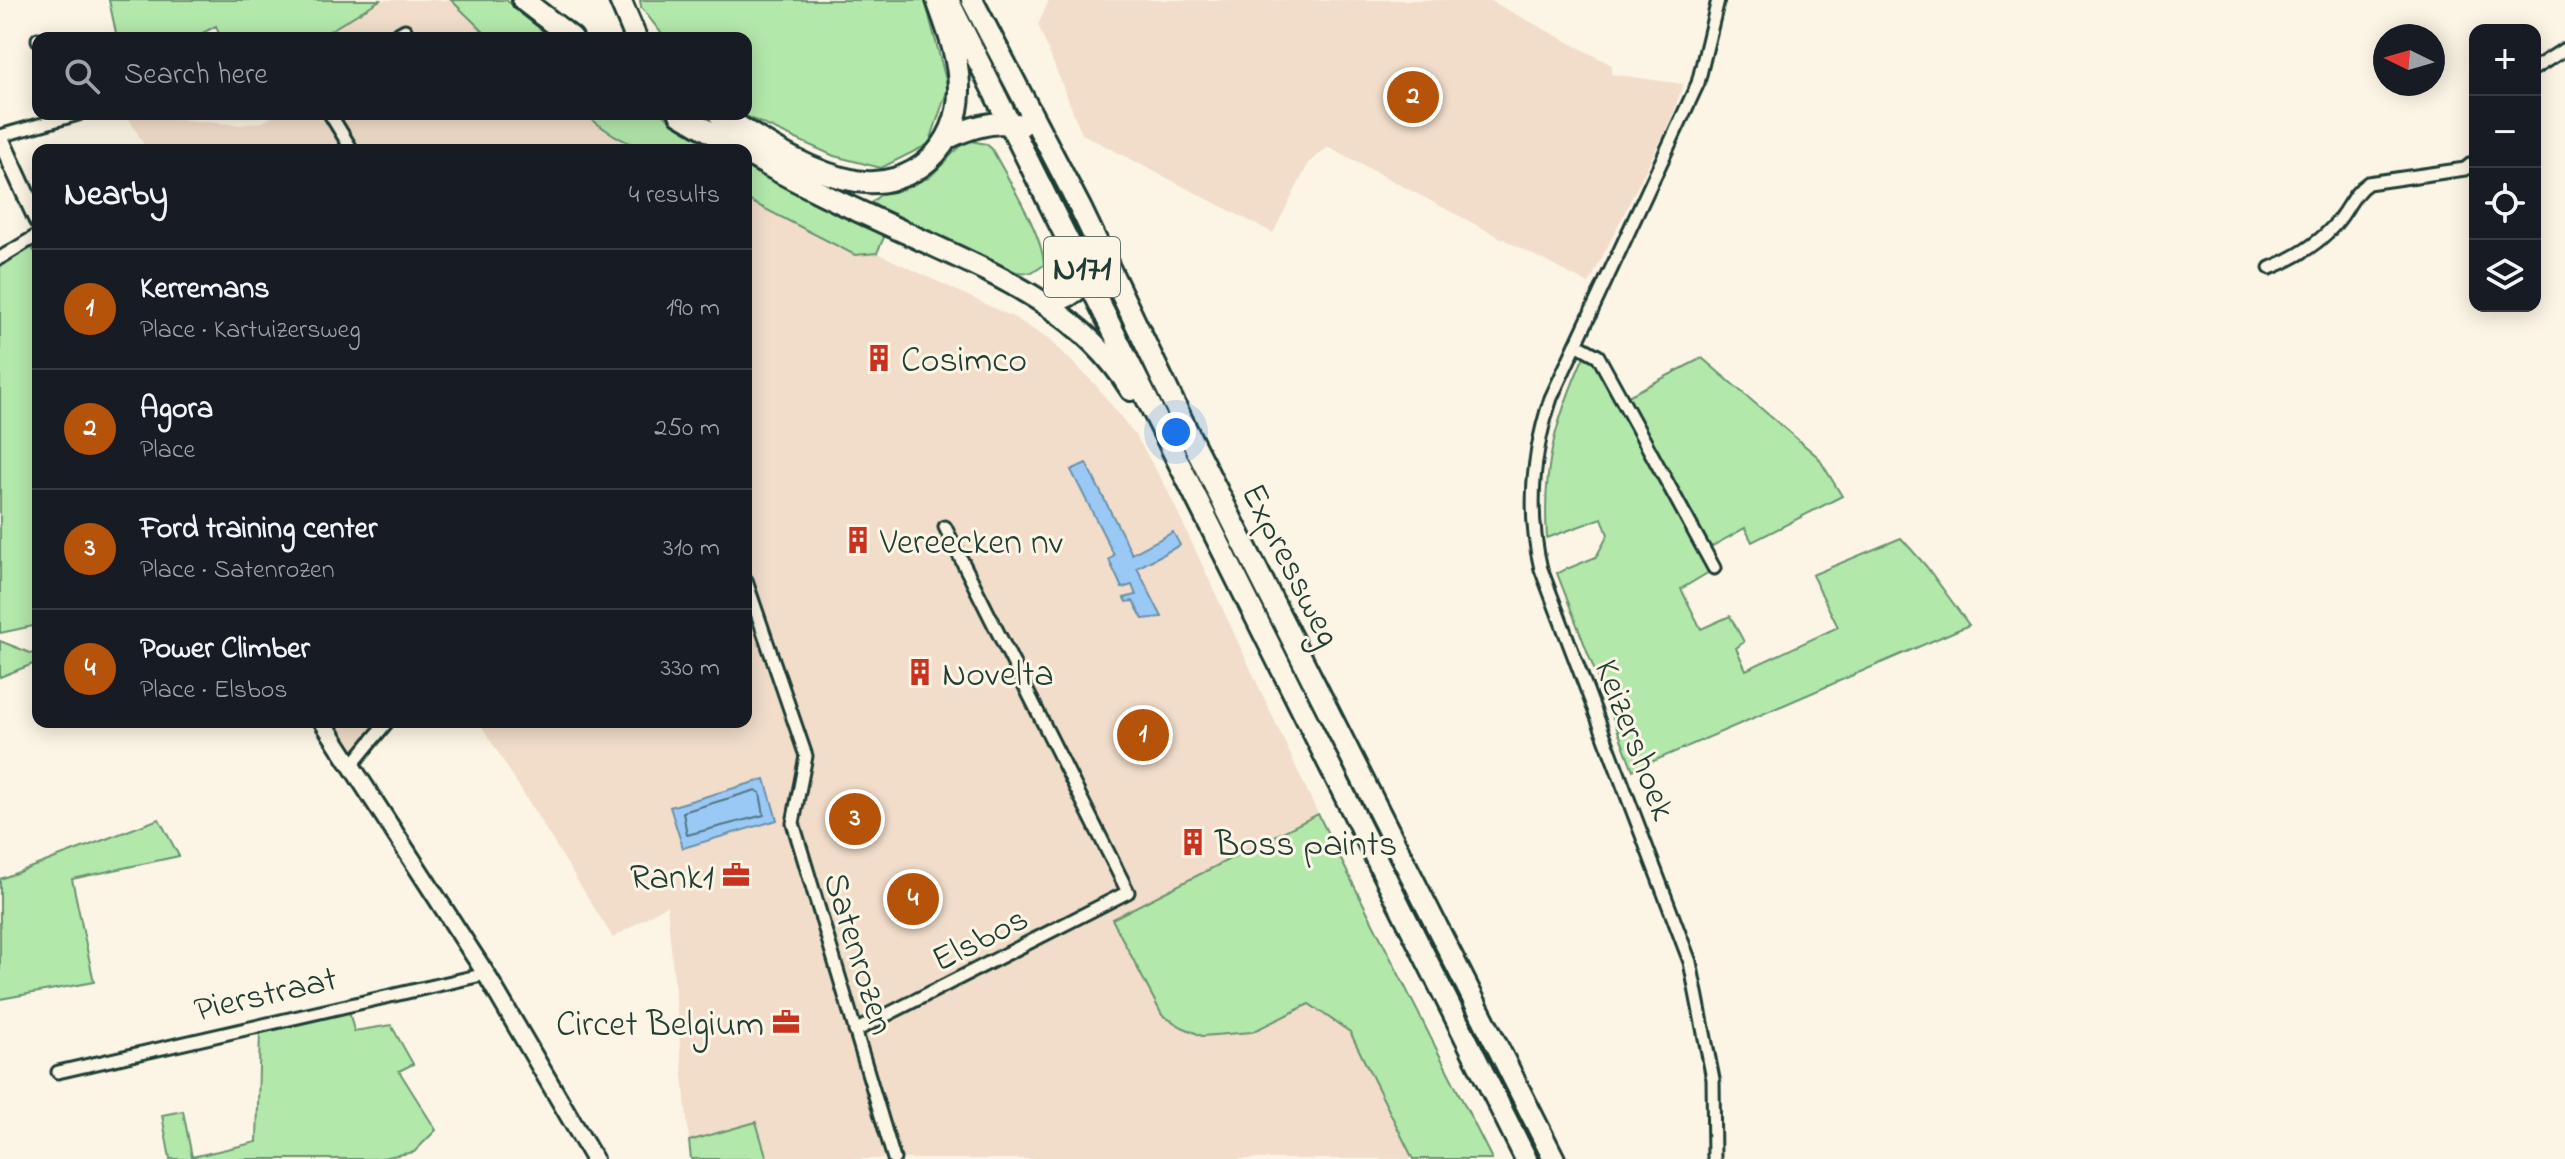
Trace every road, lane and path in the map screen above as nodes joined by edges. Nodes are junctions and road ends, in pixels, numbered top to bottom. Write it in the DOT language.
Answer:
graph roads {
  1 [pos="523,0"];
  2 [pos="620,0"];
  3 [pos="937,0"];
  4 [pos="948,0"];
  5 [pos="972,0"];
  6 [pos="1718,0"];
  7 [pos="405,30"];
  8 [pos="402,32"];
  9 [pos="564,32"];
  10 [pos="633,32"];
  11 [pos="2565,49"];
  12 [pos="2541,64"];
  13 [pos="49,120"];
  14 [pos="334,120"];
  15 [pos="690,120"];
  16 [pos="729,120"];
  17 [pos="1011,122"];
  18 [pos="1038,128"];
  19 [pos="0,137"];
  20 [pos="948,138"];
  21 [pos="348,144"];
  22 [pos="731,144"];
  23 [pos="752,156"];
  24 [pos="2469,166"];
  25 [pos="32,208"];
  26 [pos="32,239"];
  27 [pos="1098,243"];
  28 [pos="0,258"];
  29 [pos="2270,268"];
  30 [pos="1087,277"];
  31 [pos="1047,303"];
  32 [pos="1576,344"];
  33 [pos="1162,431"];
  34 [pos="945,527"];
  35 [pos="1714,568"];
  36 [pos="752,606"];
  37 [pos="327,728"];
  38 [pos="382,728"];
  39 [pos="351,766"];
  40 [pos="486,974"];
  41 [pos="855,1031"];
  42 [pos="58,1072"];
  43 [pos="594,1159"];
  44 [pos="894,1159"];
  45 [pos="1526,1159"];
  46 [pos="1554,1159"];
  47 [pos="1714,1159"];
  1 -- 9 [label="highway"];
  2 -- 10 [label="highway"];
  3 -- 20 [label="highway"];
  4 -- 17 [label="highway, Expressweg / N171"];
  5 -- 18 [label="highway, Expressweg / N171"];
  6 -- 32 [label="street, Keizershoek"];
  7 -- 8 [label="street"];
  11 -- 12 [label="street"];
  13 -- 19 [label="street"];
  14 -- 21 [label="street"];
  15 -- 22 [label="highway"];
  16 -- 20 [label="highway"];
  17 -- 18 [label="highway"];
  17 -- 20 [label="highway"];
  17 -- 30 [label="highway, Expressweg / N171"];
  18 -- 27 [label="highway, Expressweg / N171"];
  19 -- 25 [label="street"];
  23 -- 31 [label="highway"];
  24 -- 29 [label="street"];
  26 -- 28 [label="street"];
  27 -- 30 [label="highway"];
  27 -- 46 [label="highway, Expressweg / N171"];
  30 -- 31 [label="highway"];
  30 -- 33 [label="highway, Expressweg / N171"];
  31 -- 33 [label="highway"];
  32 -- 35 [label="street"];
  32 -- 47 [label="street, Keizershoek"];
  33 -- 45 [label="highway, Expressweg / N171"];
  34 -- 41 [label="street, Elsbos"];
  36 -- 41 [label="street, Satenrozen"];
  37 -- 39 [label="street"];
  38 -- 39 [label="street"];
  39 -- 40 [label="street"];
  40 -- 42 [label="street, Pierstraat"];
  40 -- 43 [label="street"];
  41 -- 44 [label="street, Satenrozen"];
}
